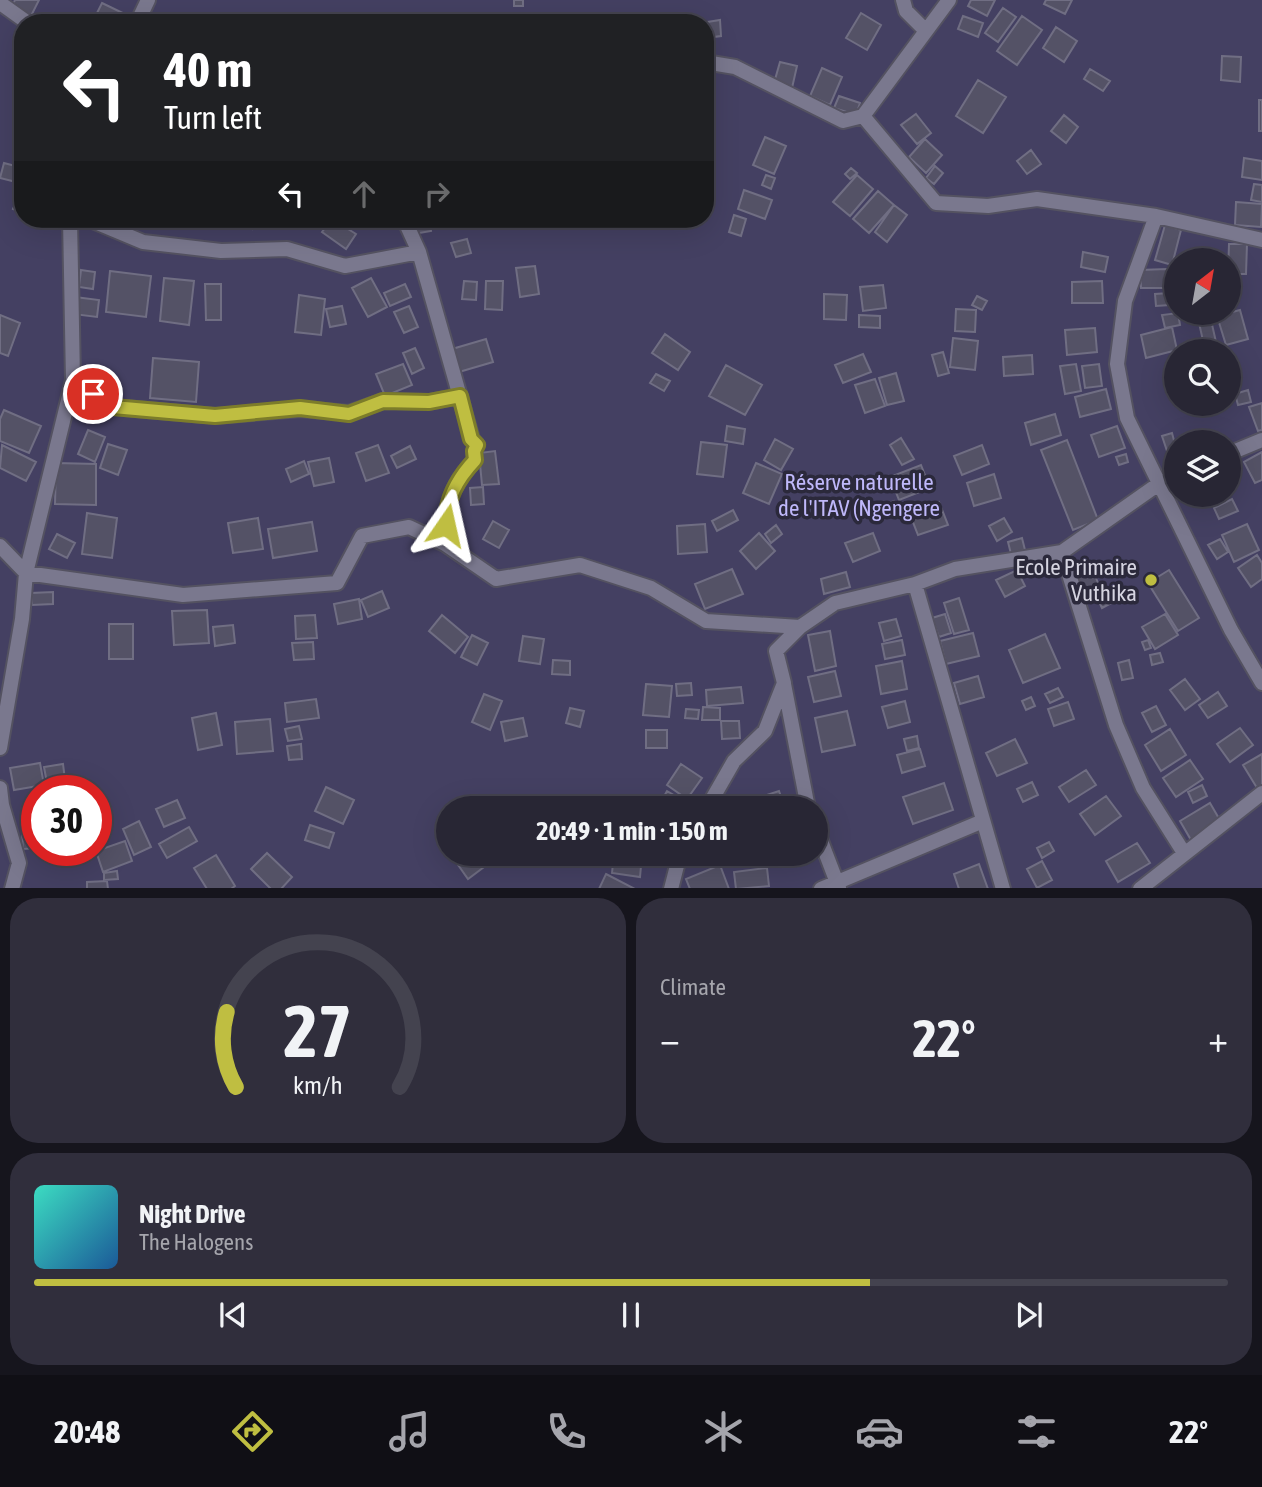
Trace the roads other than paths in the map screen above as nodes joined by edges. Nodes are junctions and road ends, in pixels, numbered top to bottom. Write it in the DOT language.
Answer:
graph roads {
  1 [pos="903,0"];
  2 [pos="949,0"];
  3 [pos="0,3"];
  4 [pos="16,14"];
  5 [pos="926,31"];
  6 [pos="714,64"];
  7 [pos="863,116"];
  8 [pos="1156,216"];
  9 [pos="70,228"];
  10 [pos="110,228"];
  11 [pos="408,228"];
  12 [pos="1262,240"];
  13 [pos="419,252"];
  14 [pos="73,380"];
  15 [pos="460,396"];
  16 [pos="1262,440"];
  17 [pos="1241,449"];
  18 [pos="1164,481"];
  19 [pos="1160,483"];
  20 [pos="445,544"];
  21 [pos="0,546"];
  22 [pos="1062,552"];
  23 [pos="26,573"];
  24 [pos="915,584"];
  25 [pos="800,627"];
  26 [pos="784,683"];
  27 [pos="1262,683"];
  28 [pos="0,748"];
  29 [pos="0,788"];
  30 [pos="1262,793"];
  31 [pos="714,796"];
  32 [pos="806,796"];
  33 [pos="983,821"];
  34 [pos="1184,853"];
  35 [pos="828,859"];
  36 [pos="677,866"];
  37 [pos="838,884"];
  38 [pos="12,888"];
  39 [pos="671,888"];
  40 [pos="821,888"];
  41 [pos="1003,888"];
  42 [pos="1140,888"];
  1 -- 5 [label="street"];
  2 -- 5 [label="street"];
  3 -- 4 [label="street"];
  5 -- 7 [label="street"];
  6 -- 7 [label="street"];
  7 -- 8 [label="street"];
  8 -- 12 [label="street"];
  8 -- 19 [label="street"];
  9 -- 14 [label="street"];
  10 -- 13 [label="street"];
  11 -- 13 [label="street"];
  13 -- 15 [label="street"];
  14 -- 15 [label="street"];
  14 -- 23 [label="street"];
  15 -- 20 [label="street"];
  16 -- 17 [label="street"];
  18 -- 19 [label="street"];
  19 -- 22 [label="street"];
  19 -- 27 [label="street"];
  20 -- 23 [label="street"];
  20 -- 25 [label="street"];
  21 -- 23 [label="street"];
  22 -- 24 [label="street"];
  22 -- 34 [label="street"];
  23 -- 28 [label="street"];
  24 -- 25 [label="street"];
  24 -- 33 [label="street"];
  25 -- 26 [label="street"];
  26 -- 31 [label="street"];
  26 -- 32 [label="street"];
  29 -- 38 [label="street"];
  30 -- 34 [label="street"];
  33 -- 37 [label="street"];
  33 -- 41 [label="street"];
  34 -- 42 [label="street"];
  35 -- 37 [label="street"];
  36 -- 39 [label="street"];
  37 -- 40 [label="street"];
}
